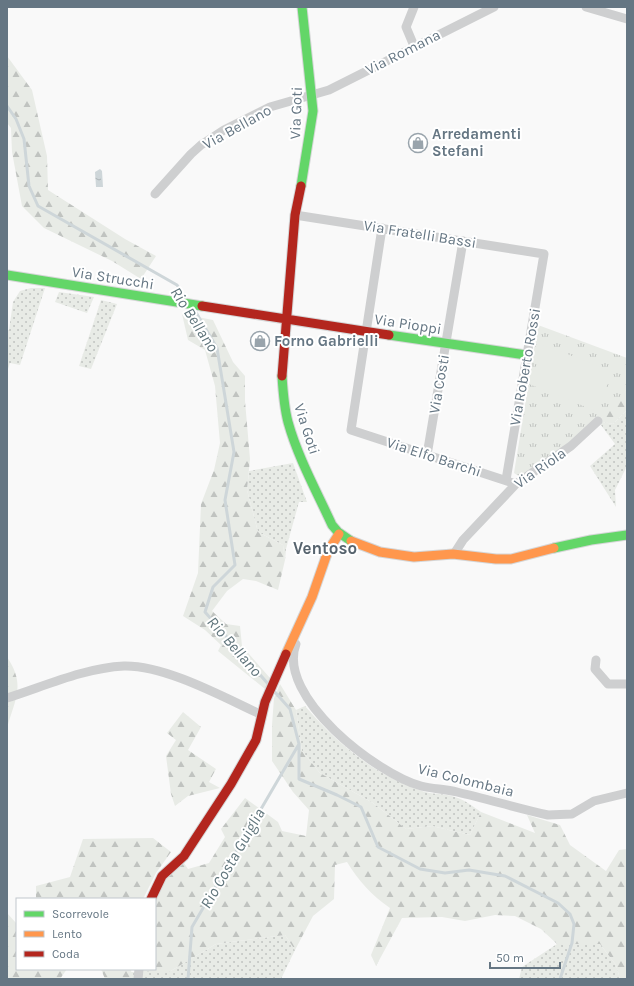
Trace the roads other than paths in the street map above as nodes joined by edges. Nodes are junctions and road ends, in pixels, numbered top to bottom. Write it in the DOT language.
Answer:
graph roads {
  1 [pos="302,7"];
  2 [pos="414,7"];
  3 [pos="494,7"];
  4 [pos="586,7"];
  5 [pos="627,19"];
  6 [pos="414,46"];
  7 [pos="312,95"];
  8 [pos="155,194"];
  9 [pos="295,215"];
  10 [pos="382,228"];
  11 [pos="463,241"];
  12 [pos="544,254"];
  13 [pos="7,276"];
  14 [pos="286,319"];
  15 [pos="366,331"];
  16 [pos="446,344"];
  17 [pos="526,354"];
  18 [pos="598,421"];
  19 [pos="427,455"];
  20 [pos="506,480"];
  21 [pos="516,484"];
  22 [pos="339,534"];
  23 [pos="627,535"];
  24 [pos="454,554"];
  25 [pos="300,622"];
  26 [pos="596,660"];
  27 [pos="627,684"];
  28 [pos="7,698"];
  29 [pos="260,714"];
  30 [pos="627,793"];
  31 [pos="151,898"];
  1 -- 7 [label="street, Via Goti"];
  2 -- 6 [label="street"];
  3 -- 6 [label="street, Via Romana"];
  4 -- 5 [label="street"];
  6 -- 7 [label="street, Via Romana"];
  7 -- 8 [label="street, Via Bellano"];
  7 -- 9 [label="street, Via Goti"];
  9 -- 10 [label="street, Via Fratelli Bassi"];
  9 -- 14 [label="street, Via Goti"];
  10 -- 11 [label="street, Via Fratelli Bassi"];
  10 -- 15 [label="street"];
  11 -- 12 [label="street, Via Fratelli Bassi"];
  11 -- 16 [label="street, Via Costi"];
  12 -- 17 [label="street, Via Roberto Rossi"];
  13 -- 14 [label="street, Via Strucchi"];
  14 -- 15 [label="street, Via Pioppi"];
  14 -- 22 [label="street, Via Goti"];
  15 -- 16 [label="street, Via Pioppi"];
  15 -- 19 [label="street, Via Elfo Barchi"];
  16 -- 17 [label="street, Via Pioppi"];
  16 -- 19 [label="street, Via Costi"];
  17 -- 20 [label="street, Via Roberto Rossi"];
  18 -- 21 [label="street, Via Riola"];
  19 -- 20 [label="street, Via Elfo Barchi"];
  20 -- 21 [label="street, Via Elfo Barchi"];
  21 -- 24 [label="street, Via Riola"];
  22 -- 24 [label="street, Via Goti"];
  22 -- 25 [label="street, Via Colombaia"];
  23 -- 24 [label="street, Via Goti"];
  25 -- 29 [label="street, Via Colombaia"];
  25 -- 30 [label="street, Via Colombaia"];
  26 -- 27 [label="street"];
  28 -- 29 [label="street"];
  29 -- 31 [label="street, Via Colombaia"];
}
